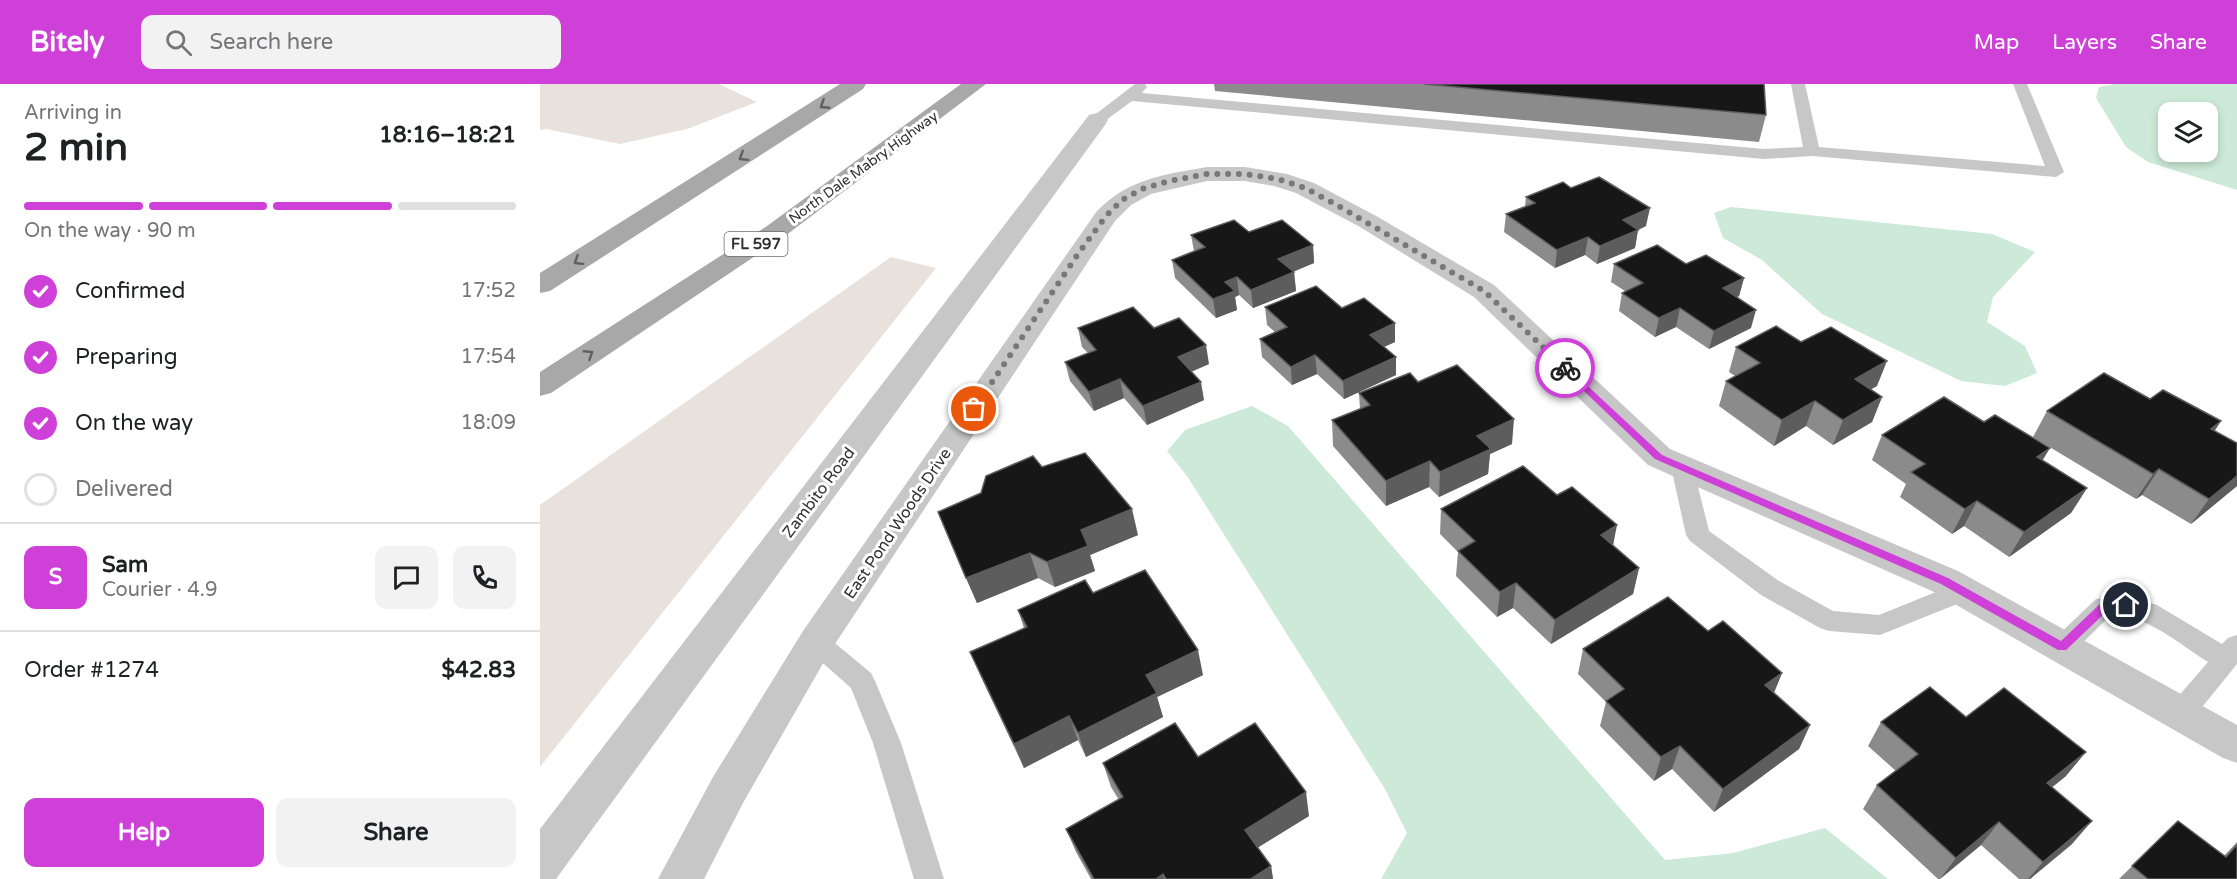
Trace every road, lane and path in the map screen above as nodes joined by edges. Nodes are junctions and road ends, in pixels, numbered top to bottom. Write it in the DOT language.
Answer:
graph roads {
  1 [pos="855,84"];
  2 [pos="975,84"];
  3 [pos="1144,84"];
  4 [pos="1798,84"];
  5 [pos="2020,84"];
  6 [pos="1130,96"];
  7 [pos="1097,120"];
  8 [pos="1812,151"];
  9 [pos="540,285"];
  10 [pos="540,386"];
  11 [pos="1682,467"];
  12 [pos="1963,591"];
  13 [pos="816,642"];
  14 [pos="2062,647"];
  15 [pos="2231,652"];
  16 [pos="2180,714"];
  17 [pos="2237,745"];
  18 [pos="540,864"];
  19 [pos="680,879"];
  20 [pos="929,879"];
  1 -- 9 [label="main road, one-way"];
  10 -- 2 [label="main road, North Dale Mabry Highway / FL 597, one-way"];
  3 -- 6 [label="lane"];
  4 -- 8 [label="lane"];
  5 -- 8 [label="lane"];
  6 -- 7 [label="lane"];
  6 -- 8 [label="lane"];
  7 -- 18 [label="street, Zambito Road"];
  11 -- 12 [label="street, East Pond Woods Drive"];
  11 -- 12 [label="lane"];
  11 -- 13 [label="street, East Pond Woods Drive"];
  12 -- 14 [label="street, East Pond Woods Drive"];
  13 -- 19 [label="street, East Pond Woods Drive"];
  13 -- 20 [label="lane"];
  14 -- 15 [label="lane"];
  14 -- 16 [label="street, East Pond Woods Drive"];
  15 -- 16 [label="lane"];
  16 -- 17 [label="street, East Pond Woods Drive"];
}
